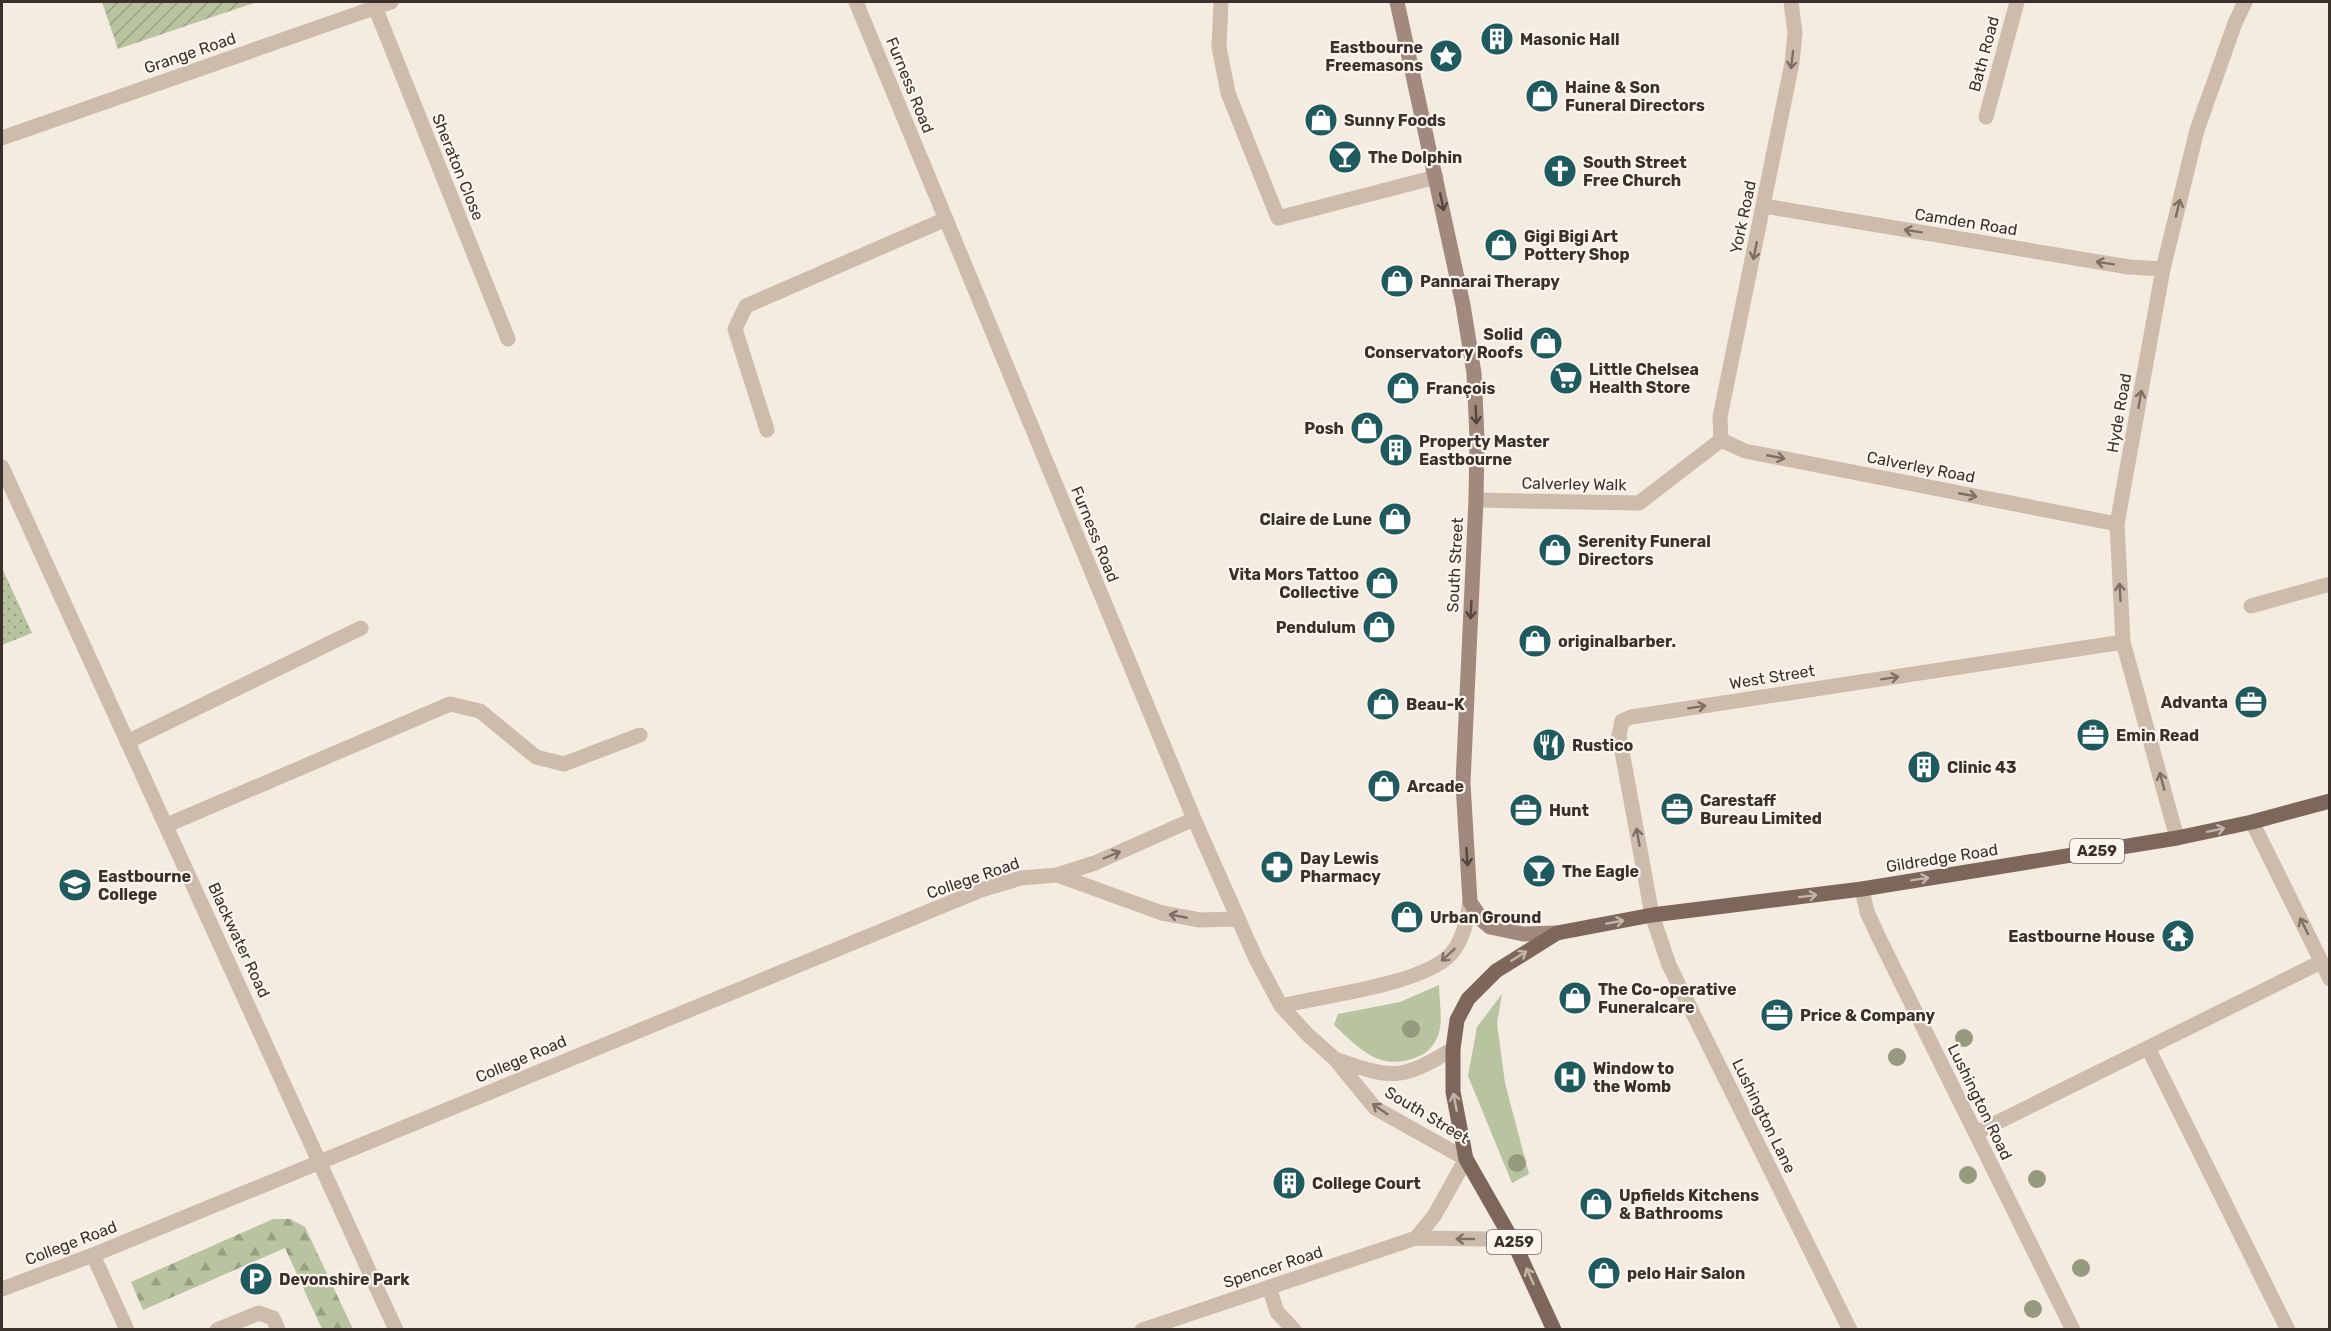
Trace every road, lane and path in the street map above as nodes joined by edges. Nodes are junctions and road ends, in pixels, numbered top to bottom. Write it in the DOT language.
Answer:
graph roads {
  1 [pos="391,2"];
  2 [pos="856,2"];
  3 [pos="1221,2"];
  4 [pos="1397,2"];
  5 [pos="1791,2"];
  6 [pos="2017,2"];
  7 [pos="2246,2"];
  8 [pos="375,7"];
  9 [pos="1986,117"];
  10 [pos="2,138"];
  11 [pos="1436,177"];
  12 [pos="1764,206"];
  13 [pos="946,219"];
  14 [pos="2163,269"];
  15 [pos="508,339"];
  16 [pos="767,430"];
  17 [pos="1721,440"];
  18 [pos="2,467"];
  19 [pos="1476,500"];
  20 [pos="2116,524"];
  21 [pos="2330,584"];
  22 [pos="2251,606"];
  23 [pos="361,628"];
  24 [pos="2123,642"];
  25 [pos="640,735"];
  26 [pos="127,742"];
  27 [pos="2330,801"];
  28 [pos="1194,819"];
  29 [pos="2252,822"];
  30 [pos="167,825"];
  31 [pos="2178,838"];
  32 [pos="1057,875"];
  33 [pos="1862,889"];
  34 [pos="1470,903"];
  35 [pos="1652,915"];
  36 [pos="1236,919"];
  37 [pos="1557,933"];
  38 [pos="2321,962"];
  39 [pos="2330,979"];
  40 [pos="1483,982"];
  41 [pos="1281,1006"];
  42 [pos="2148,1048"];
  43 [pos="1452,1049"];
  44 [pos="1335,1059"];
  45 [pos="1976,1133"];
  46 [pos="1467,1159"];
  47 [pos="320,1162"];
  48 [pos="1416,1238"];
  49 [pos="1514,1242"];
  50 [pos="93,1255"];
  51 [pos="1269,1287"];
  52 [pos="2,1289"];
  53 [pos="127,1329"];
  54 [pos="217,1329"];
  55 [pos="278,1329"];
  56 [pos="396,1329"];
  57 [pos="1142,1329"];
  58 [pos="1294,1329"];
  59 [pos="1554,1329"];
  60 [pos="1850,1329"];
  61 [pos="2073,1329"];
  62 [pos="2288,1329"];
  1 -- 8 [label="street, Grange Road"];
  2 -- 13 [label="street, Furness Road"];
  3 -- 11 [label="street"];
  4 -- 11 [label="street, South Street"];
  5 -- 12 [label="street, York Road, one-way"];
  6 -- 9 [label="street, Bath Road"];
  14 -- 7 [label="street, Hyde Road, one-way"];
  8 -- 10 [label="street, Grange Road"];
  8 -- 15 [label="street, Sheraton Close"];
  11 -- 19 [label="street, South Street, one-way"];
  14 -- 12 [label="street, Camden Road, one-way"];
  12 -- 17 [label="street, York Road, one-way"];
  13 -- 16 [label="street"];
  13 -- 28 [label="street, Furness Road"];
  20 -- 14 [label="street, Hyde Road, one-way"];
  17 -- 19 [label="street, Calverley Walk"];
  17 -- 20 [label="street, Calverley Road, one-way"];
  18 -- 26 [label="street, Blackwater Road"];
  19 -- 34 [label="street, South Street, one-way"];
  24 -- 20 [label="street, Hyde Road, one-way"];
  21 -- 22 [label="street"];
  23 -- 26 [label="street"];
  31 -- 24 [label="street, Hyde Road, one-way"];
  35 -- 24 [label="street, West Street, one-way"];
  25 -- 30 [label="street"];
  26 -- 30 [label="street, Blackwater Road"];
  27 -- 29 [label="main road, Gildredge Road / A259"];
  32 -- 28 [label="street, College Road, one-way"];
  28 -- 36 [label="street, Furness Road"];
  31 -- 29 [label="main road, Gildredge Road / A259, one-way"];
  38 -- 29 [label="street, one-way"];
  30 -- 47 [label="street, Blackwater Road"];
  33 -- 31 [label="main road, Gildredge Road / A259, one-way"];
  36 -- 32 [label="street, College Road, one-way"];
  32 -- 47 [label="street, College Road"];
  35 -- 33 [label="main road, Gildredge Road / A259, one-way"];
  33 -- 45 [label="street, Lushington Road"];
  34 -- 37 [label="street, Gildredge Road"];
  34 -- 41 [label="street, South Street, one-way"];
  37 -- 35 [label="main road, Gildredge Road / A259, one-way"];
  35 -- 60 [label="street, Lushington Lane"];
  36 -- 41 [label="street, Furness Road"];
  40 -- 37 [label="main road, Gildredge Road / A259, one-way"];
  38 -- 39 [label="street"];
  38 -- 42 [label="street"];
  40 -- 43 [label="main road, South Street / A259"];
  41 -- 44 [label="street, Furness Road"];
  42 -- 45 [label="street"];
  42 -- 62 [label="street"];
  43 -- 44 [label="street, South Street"];
  46 -- 43 [label="main road, South Street / A259, one-way"];
  46 -- 44 [label="street, South Street, one-way"];
  45 -- 61 [label="street, Lushington Road"];
  46 -- 48 [label="street"];
  46 -- 49 [label="main road, South Street / A259"];
  47 -- 50 [label="street, College Road"];
  47 -- 56 [label="street, Blackwater Road"];
  49 -- 48 [label="street, Spencer Road, one-way"];
  48 -- 51 [label="street, Spencer Road"];
  59 -- 49 [label="main road, South Street / A259, one-way"];
  50 -- 52 [label="street, College Road"];
  50 -- 53 [label="street"];
  51 -- 57 [label="street, Spencer Road"];
  51 -- 58 [label="street"];
  54 -- 55 [label="street"];
}
